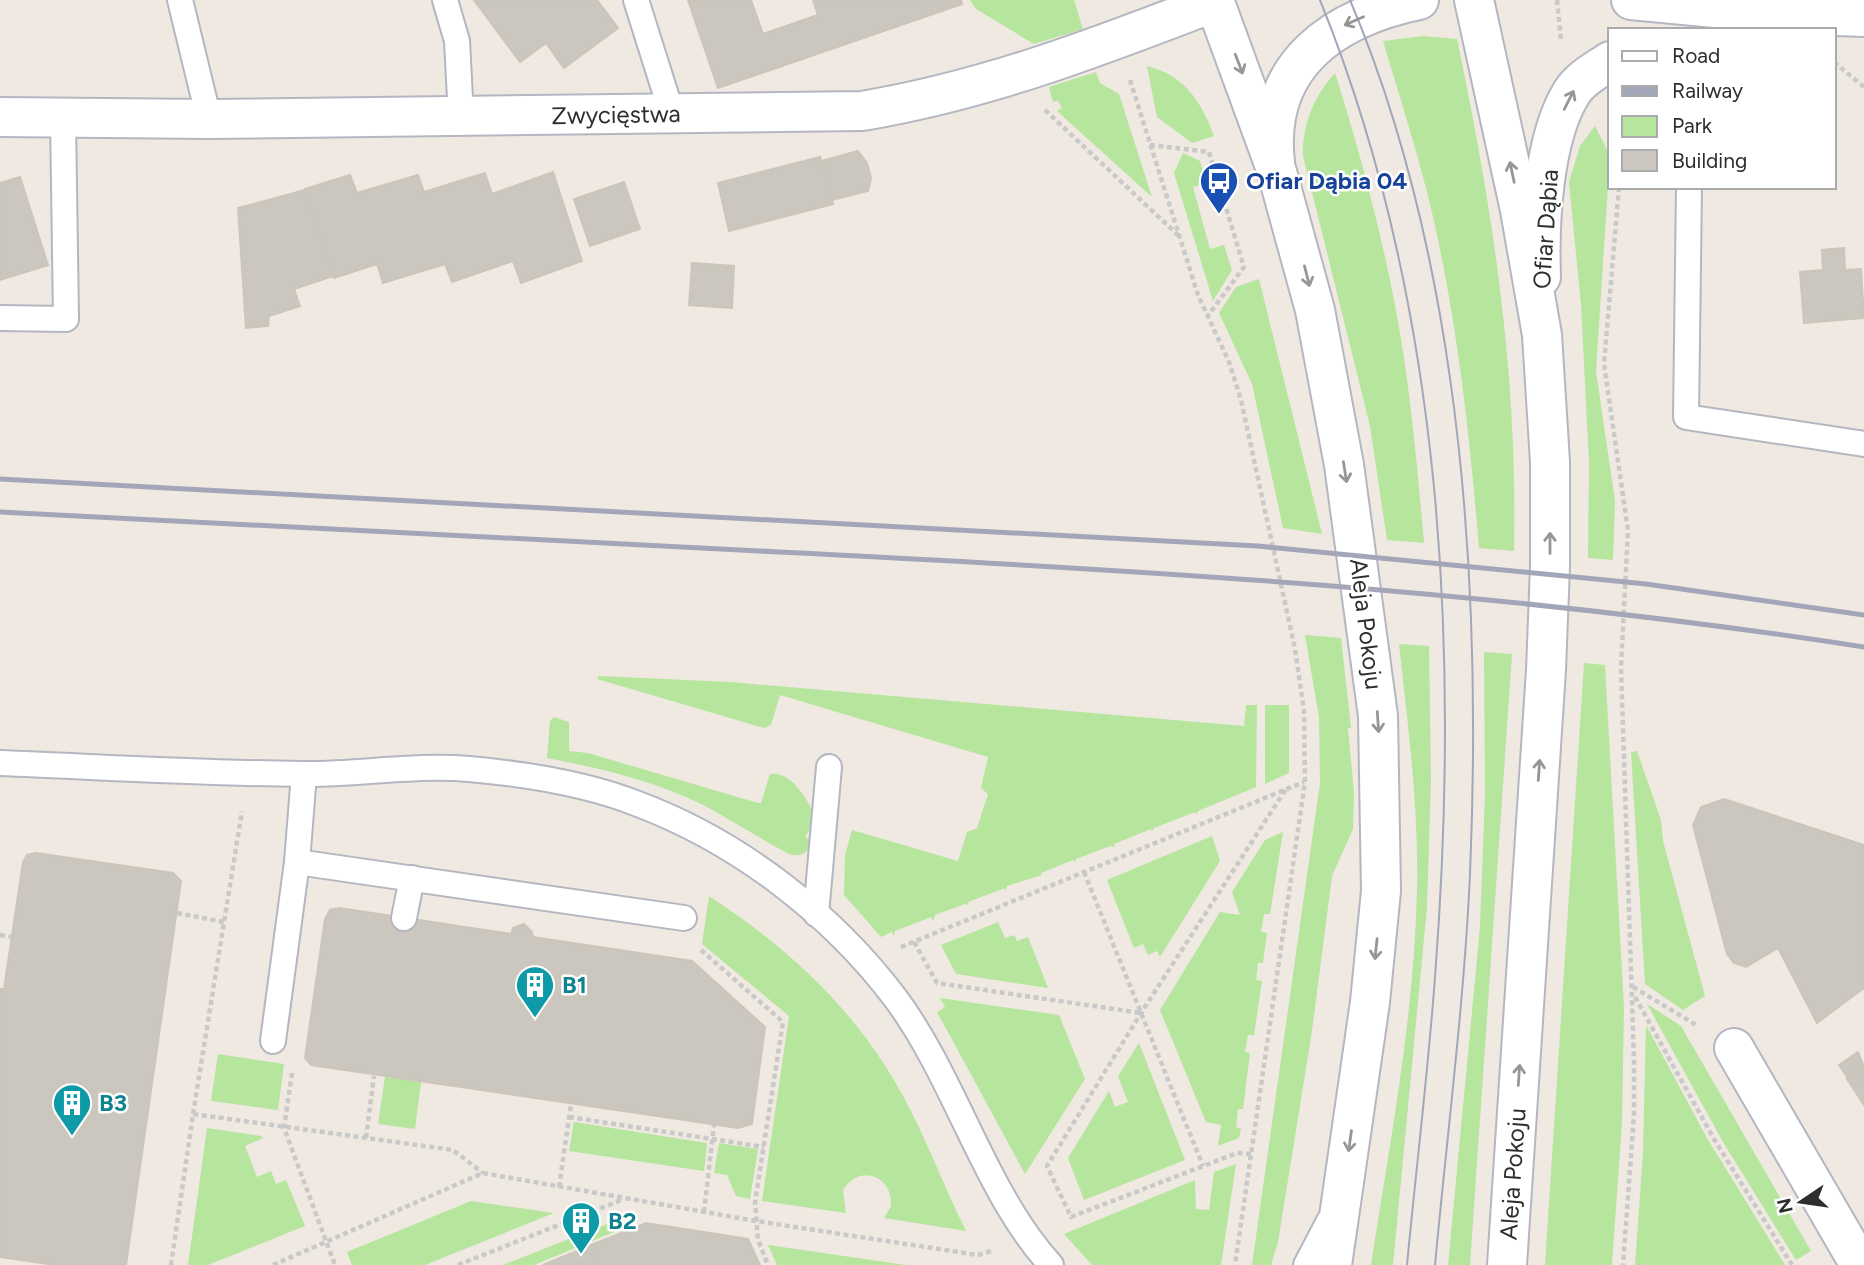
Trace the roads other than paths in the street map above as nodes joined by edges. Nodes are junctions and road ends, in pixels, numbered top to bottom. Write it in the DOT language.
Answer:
graph roads {
  1 [pos="180,0"];
  2 [pos="445,0"];
  3 [pos="636,0"];
  4 [pos="1419,0"];
  5 [pos="1474,0"];
  6 [pos="1631,0"];
  7 [pos="1217,1"];
  8 [pos="1778,14"];
  9 [pos="1864,17"];
  10 [pos="1696,28"];
  11 [pos="1608,63"];
  12 [pos="672,114"];
  13 [pos="0,117"];
  14 [pos="64,117"];
  15 [pos="461,117"];
  16 [pos="209,119"];
  17 [pos="1277,172"];
  18 [pos="1689,189"];
  19 [pos="0,318"];
  20 [pos="1542,335"];
  21 [pos="1864,444"];
  22 [pos="0,764"];
  23 [pos="828,767"];
  24 [pos="304,774"];
  25 [pos="297,862"];
  26 [pos="412,878"];
  27 [pos="816,914"];
  28 [pos="404,918"];
  29 [pos="684,918"];
  30 [pos="273,1041"];
  31 [pos="1734,1048"];
  32 [pos="1343,1188"];
  33 [pos="1051,1265"];
  34 [pos="1306,1265"];
  35 [pos="1332,1265"];
  36 [pos="1507,1265"];
  37 [pos="1860,1265"];
  1 -- 16 [label="lane"];
  2 -- 15 [label="lane"];
  3 -- 12 [label="lane"];
  4 -- 17 [label="main road, one-way"];
  20 -- 5 [label="main road, Aleja Pokoju, one-way"];
  6 -- 8 [label="main road"];
  7 -- 12 [label="main road, Zwycięstwa"];
  7 -- 17 [label="main road, Aleja Pokoju, one-way"];
  8 -- 9 [label="main road"];
  8 -- 10 [label="main road"];
  20 -- 11 [label="main road, Ofiar Dąbia, one-way"];
  12 -- 15 [label="main road, Zwycięstwa"];
  13 -- 14 [label="main road, Zwycięstwa"];
  14 -- 16 [label="main road, Zwycięstwa"];
  14 -- 19 [label="lane"];
  15 -- 16 [label="main road, Zwycięstwa"];
  17 -- 32 [label="main road, Aleja Pokoju, one-way"];
  18 -- 21 [label="lane"];
  36 -- 20 [label="main road, Aleja Pokoju, one-way"];
  22 -- 24 [label="lane"];
  23 -- 27 [label="lane"];
  24 -- 25 [label="lane"];
  24 -- 27 [label="lane"];
  25 -- 26 [label="lane"];
  25 -- 30 [label="lane"];
  26 -- 28 [label="lane"];
  26 -- 29 [label="lane"];
  27 -- 33 [label="lane"];
  31 -- 37 [label="main road"];
  32 -- 34 [label="lane"];
  32 -- 35 [label="main road, Aleja Pokoju"];
}
